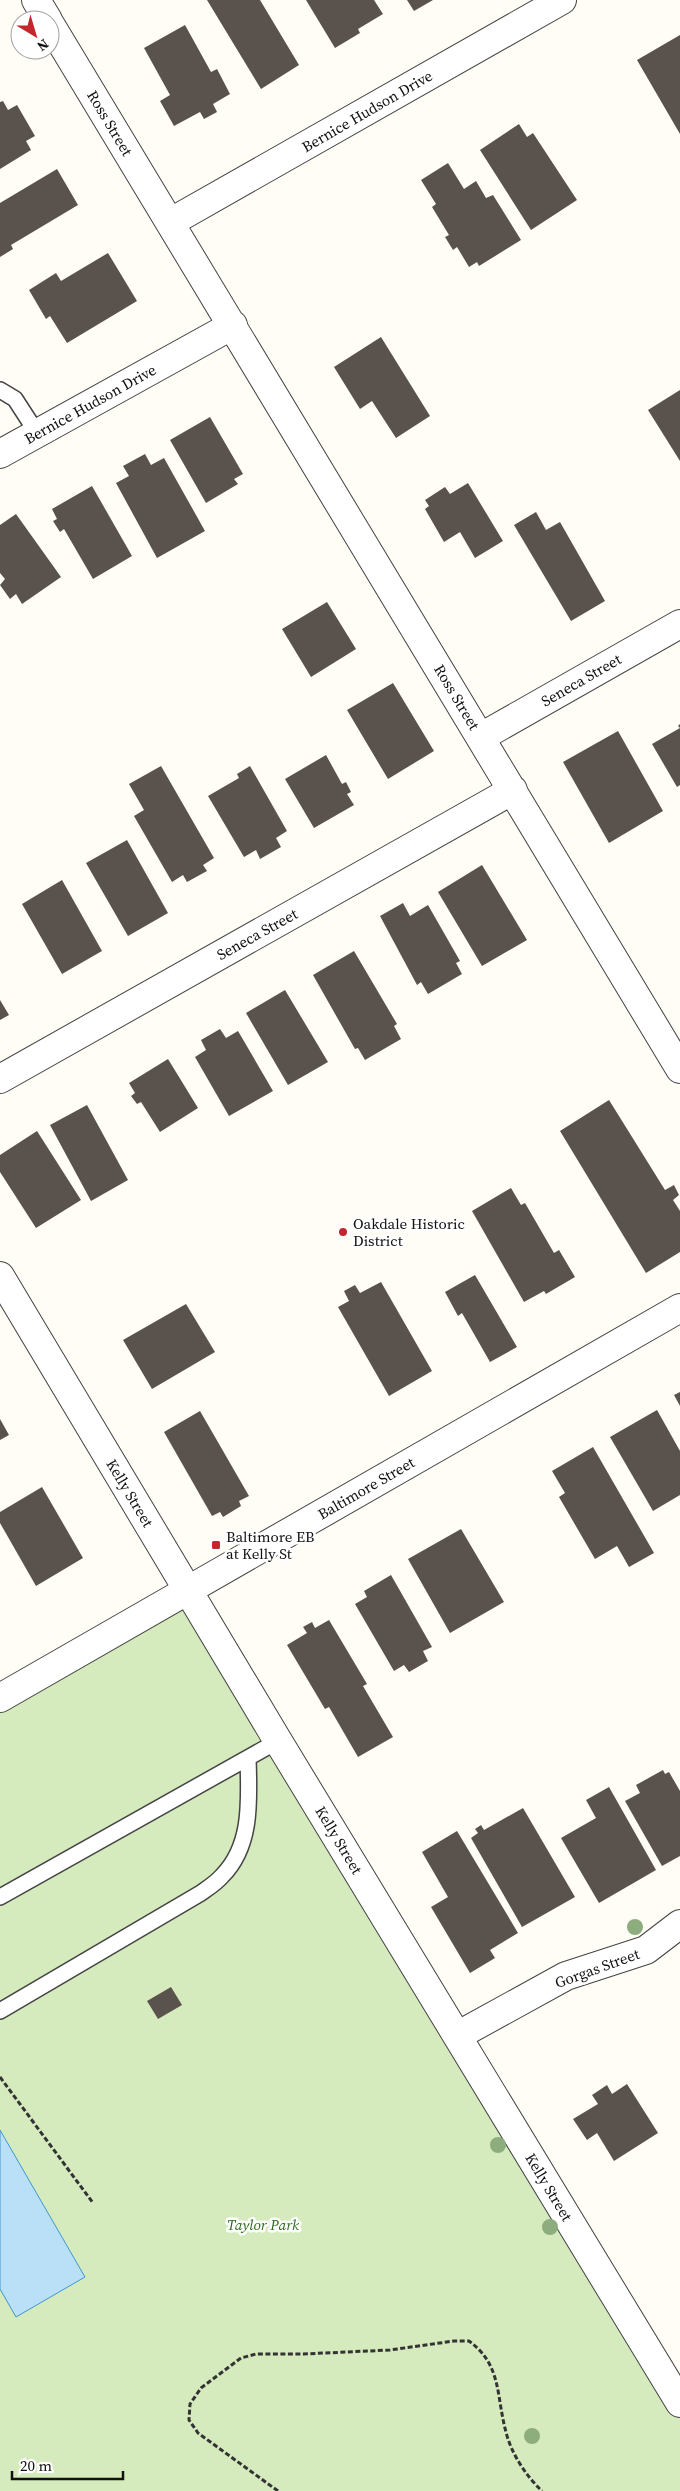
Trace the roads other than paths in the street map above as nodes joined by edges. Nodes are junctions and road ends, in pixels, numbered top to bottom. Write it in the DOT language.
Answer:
graph roads {
  1 [pos="562,0"];
  2 [pos="60,40"];
  3 [pos="171,222"];
  4 [pos="233,325"];
  5 [pos="0,390"];
  6 [pos="37,433"];
  7 [pos="0,454"];
  8 [pos="680,624"];
  9 [pos="481,737"];
  10 [pos="513,790"];
  11 [pos="680,1069"];
  12 [pos="0,1079"];
  13 [pos="0,1276"];
  14 [pos="680,1308"];
  15 [pos="188,1589"];
  16 [pos="0,1698"];
  17 [pos="278,1741"];
  18 [pos="248,1758"];
  19 [pos="0,1898"];
  20 [pos="680,1924"];
  21 [pos="0,2011"];
  22 [pos="458,2036"];
  23 [pos="680,2403"];
  1 -- 3 [label="street, Bernice Hudson Drive"];
  2 -- 3 [label="street, Ross Street"];
  3 -- 4 [label="street, Ross Street"];
  4 -- 6 [label="street, Bernice Hudson Drive"];
  4 -- 9 [label="street, Ross Street"];
  5 -- 6 [label="lane"];
  6 -- 7 [label="street, Bernice Hudson Drive"];
  8 -- 9 [label="street, Seneca Street"];
  9 -- 10 [label="street, Ross Street"];
  10 -- 11 [label="street, Ross Street"];
  10 -- 12 [label="street, Seneca Street"];
  13 -- 15 [label="street, Kelly Street"];
  14 -- 15 [label="street, Baltimore Street"];
  15 -- 16 [label="street, Baltimore Street"];
  15 -- 17 [label="street, Kelly Street"];
  17 -- 18 [label="lane"];
  17 -- 22 [label="street, Kelly Street"];
  18 -- 19 [label="lane"];
  18 -- 21 [label="lane"];
  20 -- 22 [label="street, Gorgas Street"];
  22 -- 23 [label="street, Kelly Street"];
}
